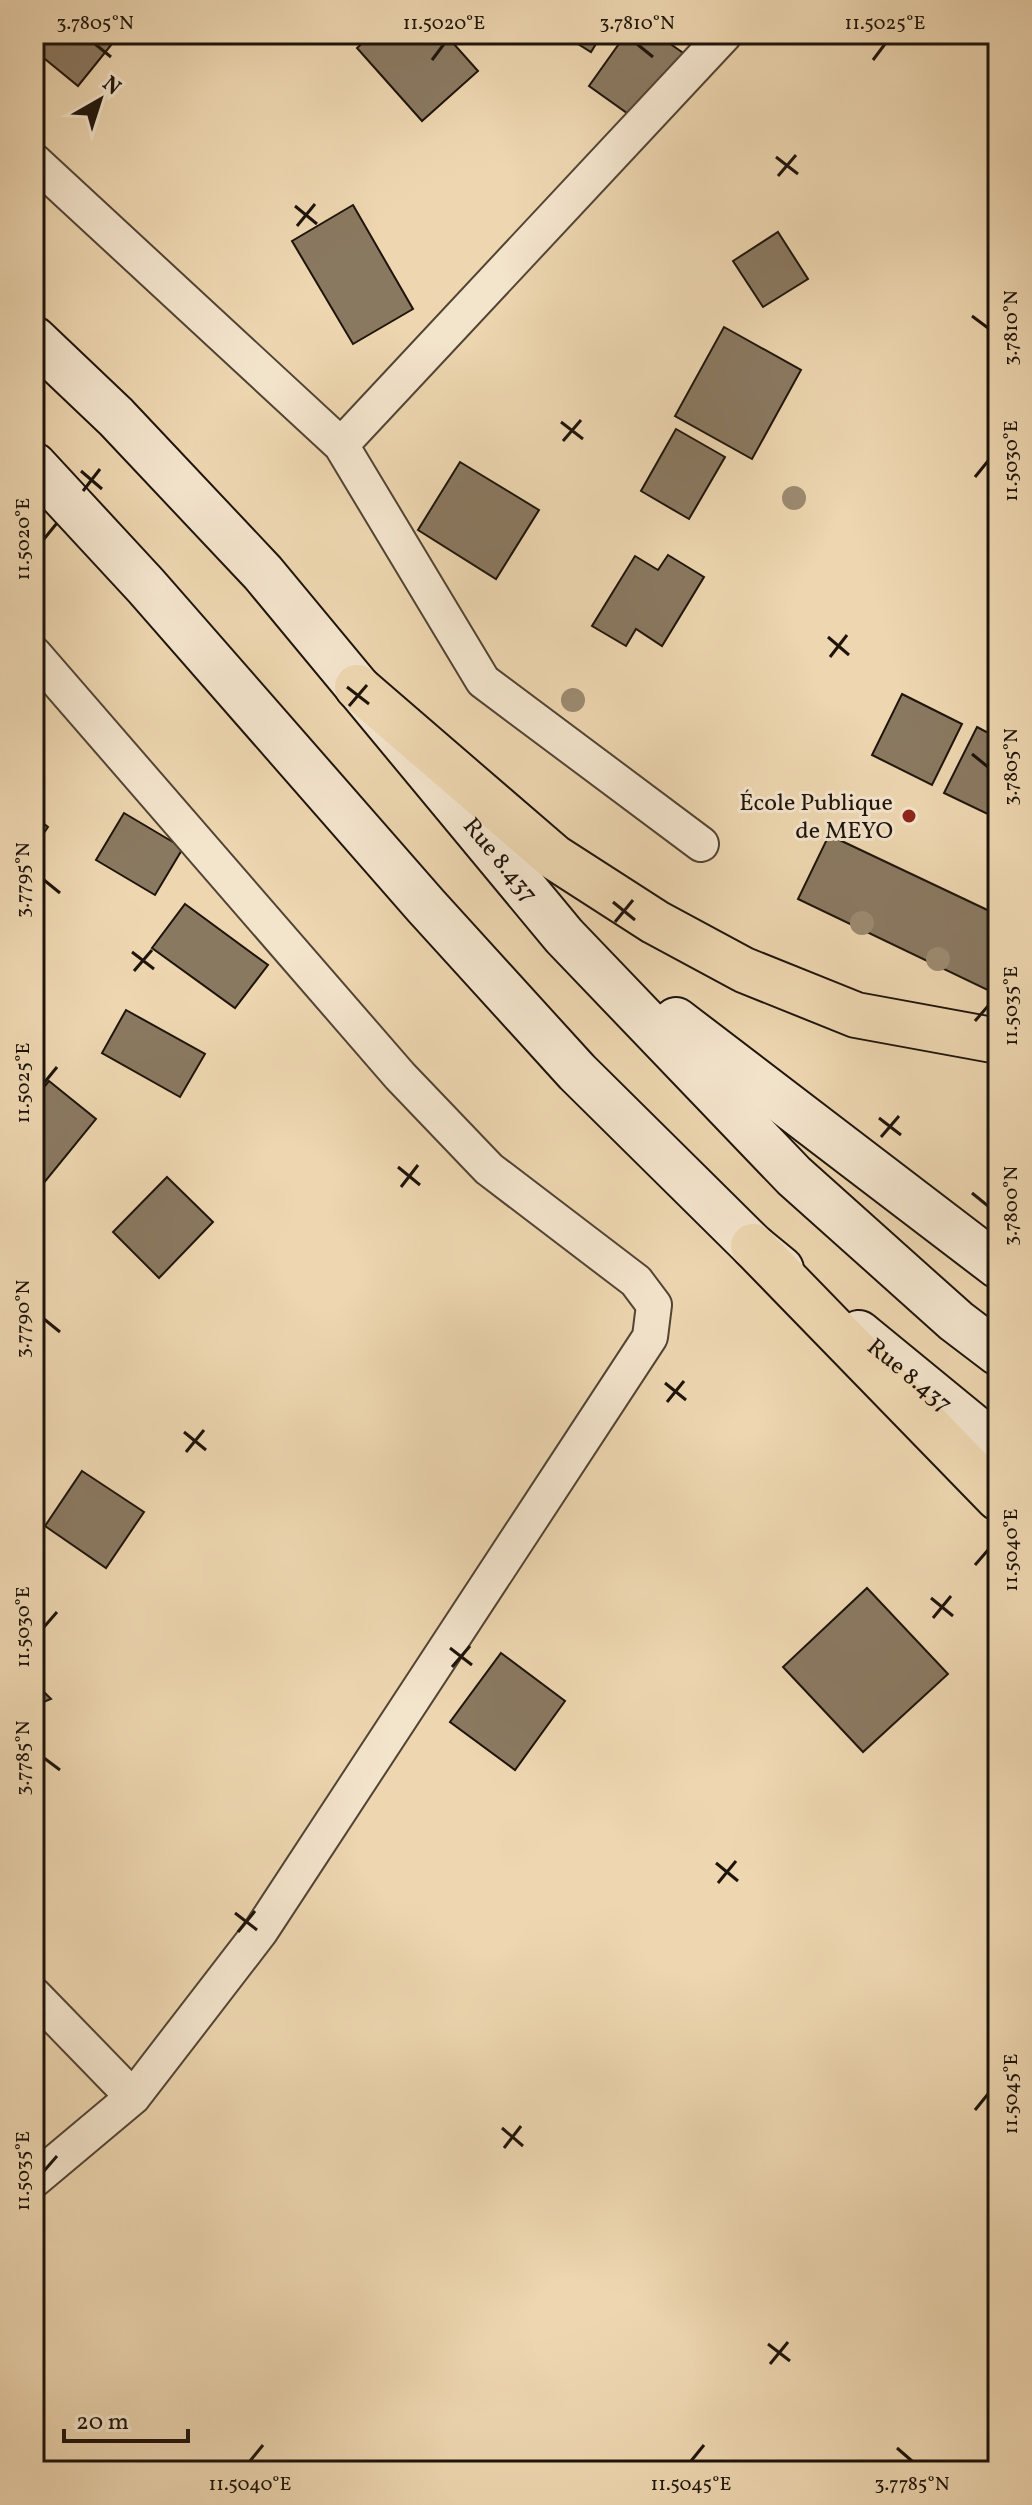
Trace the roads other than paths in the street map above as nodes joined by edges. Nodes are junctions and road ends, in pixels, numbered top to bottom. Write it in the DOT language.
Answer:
graph roads {
  1 [pos="725,34"];
  2 [pos="34,161"];
  3 [pos="34,339"];
  4 [pos="341,445"];
  5 [pos="34,465"];
  6 [pos="34,654"];
  7 [pos="357,687"];
  8 [pos="701,844"];
  9 [pos="564,936"];
  10 [pos="998,1041"];
  11 [pos="753,1246"];
  12 [pos="998,1266"];
  13 [pos="998,1353"];
  14 [pos="998,1447"];
  15 [pos="998,1498"];
  16 [pos="34,1995"];
  17 [pos="133,2097"];
  18 [pos="34,2180"];
  1 -- 4 [label="street"];
  2 -- 4 [label="street"];
  3 -- 7 [label="main road, Rue 8.437"];
  4 -- 8 [label="street"];
  5 -- 11 [label="main road, Rue 8.437"];
  6 -- 17 [label="street"];
  7 -- 9 [label="main road, Rue 8.437"];
  7 -- 10 [label="highway"];
  9 -- 12 [label="main road"];
  9 -- 13 [label="main road, Rue 8.437"];
  11 -- 14 [label="main road, Rue 8.437"];
  11 -- 15 [label="highway"];
  16 -- 17 [label="street"];
  17 -- 18 [label="street"];
}
